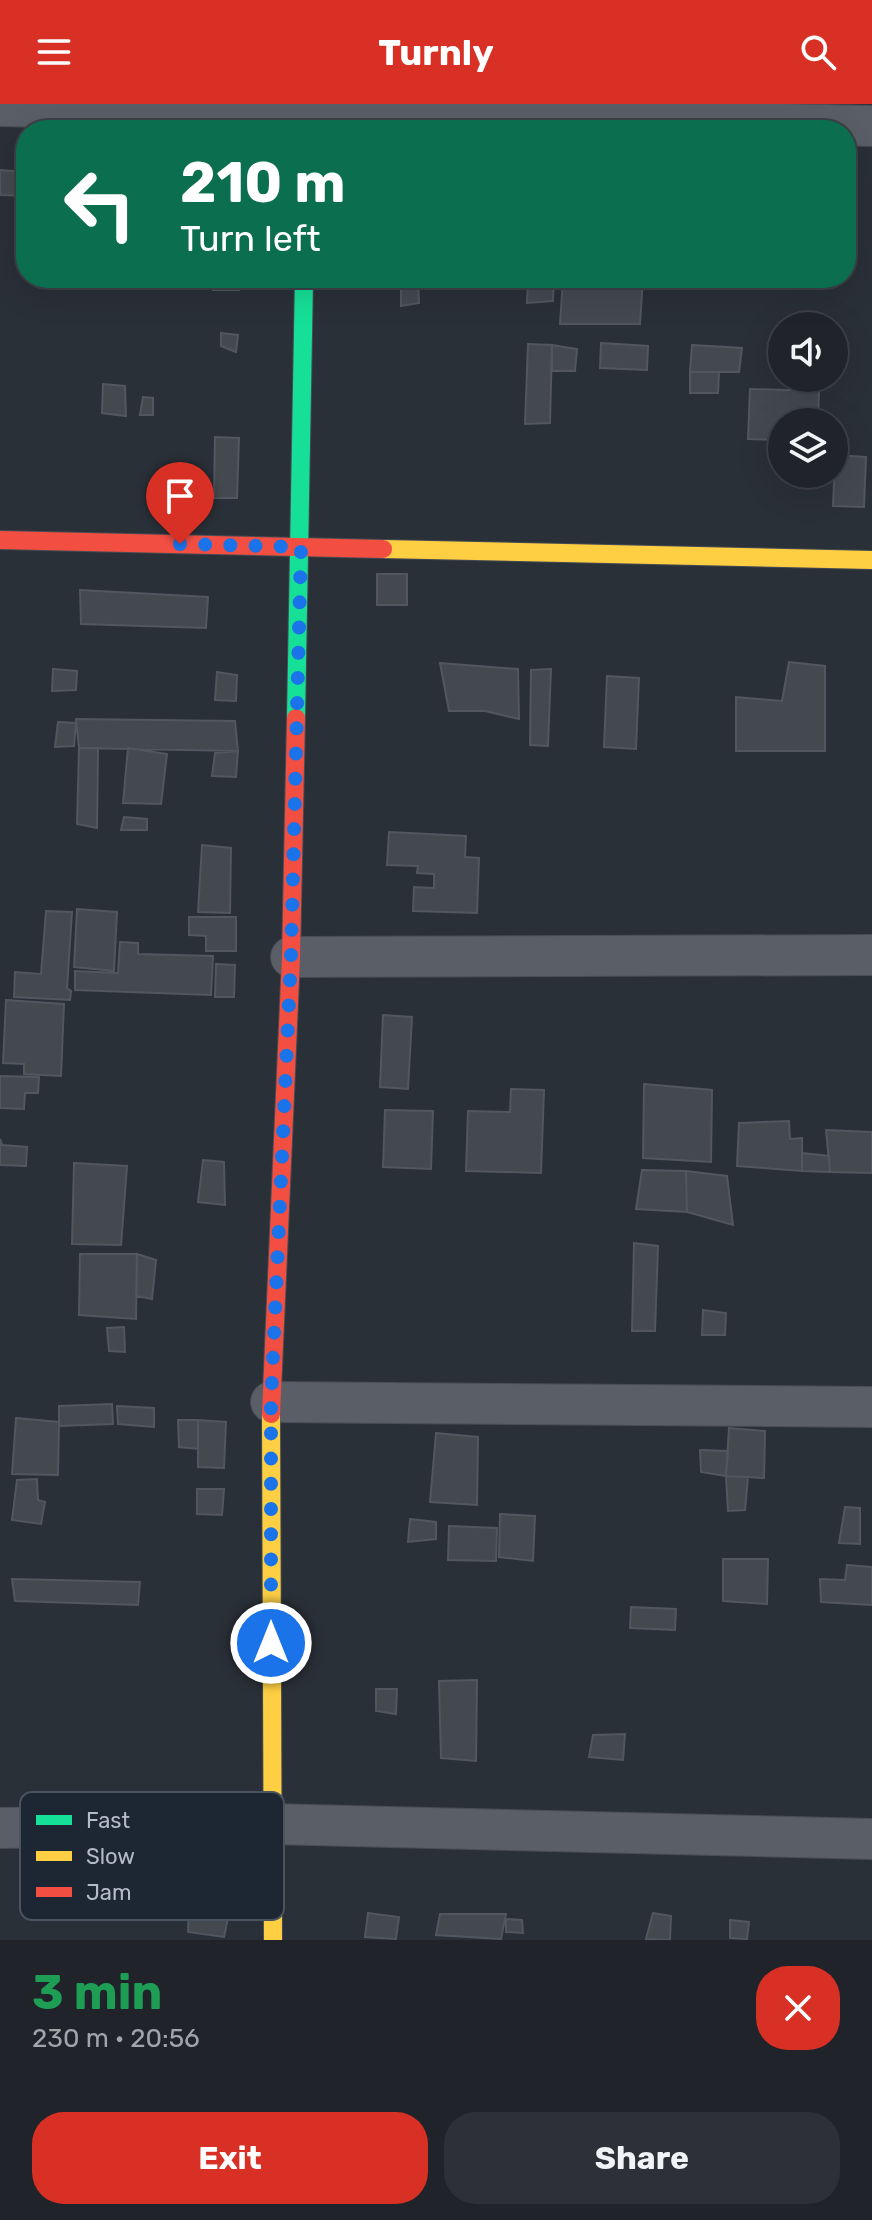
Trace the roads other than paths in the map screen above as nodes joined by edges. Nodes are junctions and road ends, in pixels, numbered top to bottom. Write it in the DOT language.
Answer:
graph roads {
  1 [pos="0,106"];
  2 [pos="305,116"];
  3 [pos="532,120"];
  4 [pos="304,288"];
  5 [pos="0,540"];
  6 [pos="301,547"];
  7 [pos="872,560"];
  8 [pos="872,955"];
  9 [pos="291,957"];
  10 [pos="271,1402"];
  11 [pos="872,1407"];
  12 [pos="271,1792"];
  13 [pos="284,1824"];
  14 [pos="0,1828"];
  15 [pos="20,1828"];
  16 [pos="872,1839"];
  17 [pos="273,1920"];
  18 [pos="273,1940"];
  1 -- 2 [label="street"];
  2 -- 3 [label="street"];
  4 -- 6 [label="street"];
  5 -- 6 [label="street"];
  6 -- 7 [label="street"];
  6 -- 9 [label="street"];
  8 -- 9 [label="street"];
  9 -- 10 [label="street"];
  10 -- 11 [label="street"];
  10 -- 12 [label="street"];
  13 -- 16 [label="street"];
  14 -- 15 [label="street"];
  17 -- 18 [label="street"];
}
